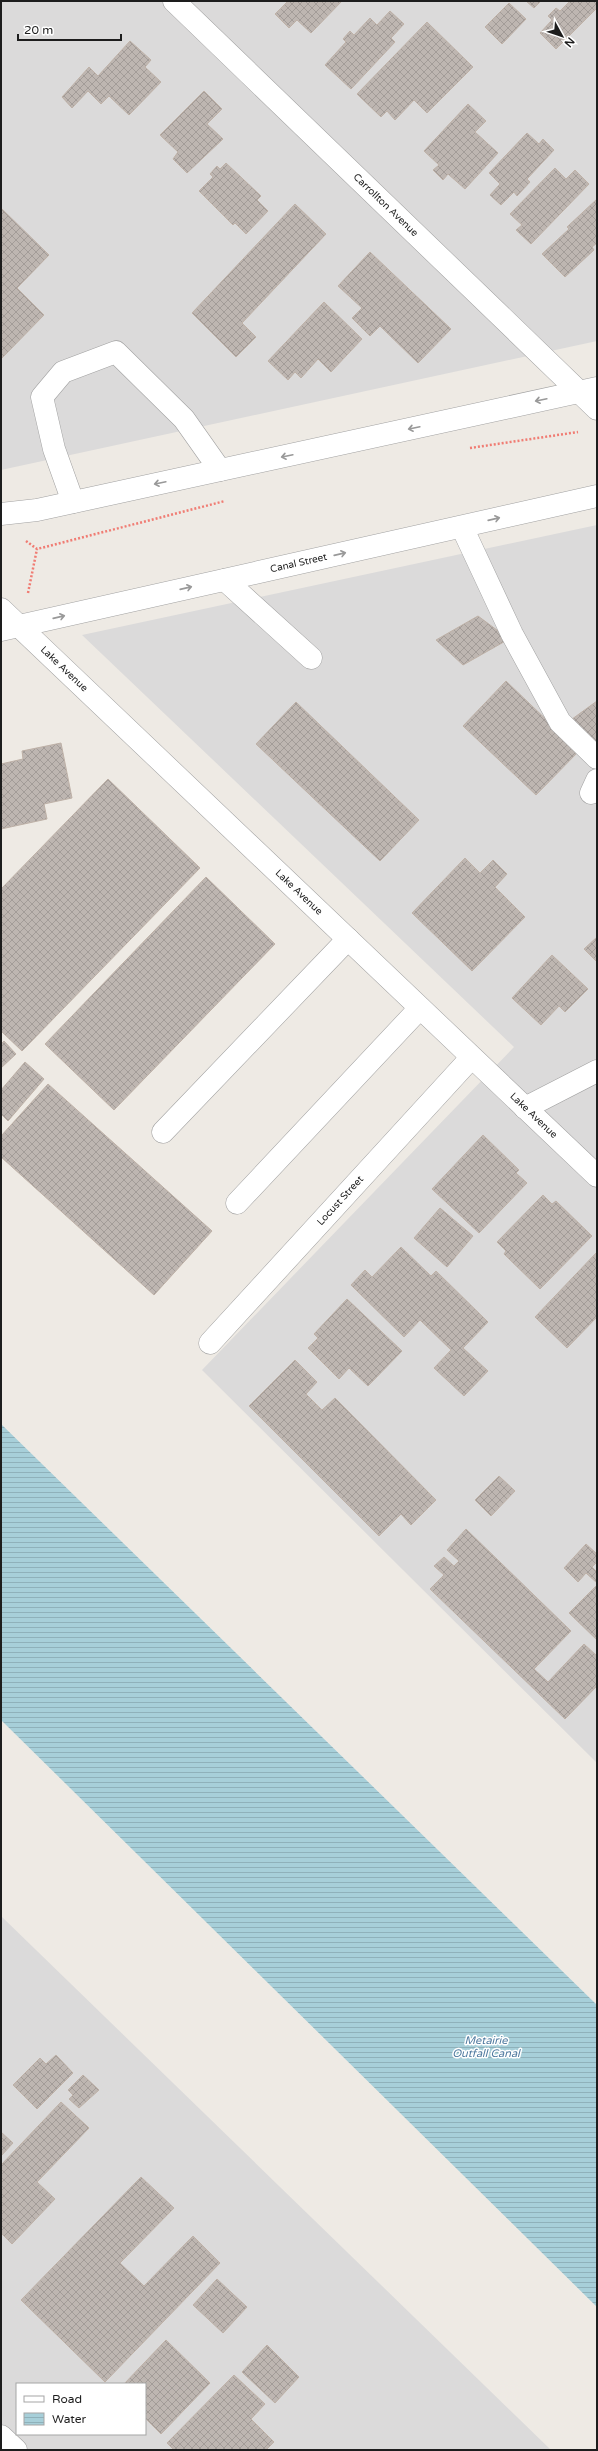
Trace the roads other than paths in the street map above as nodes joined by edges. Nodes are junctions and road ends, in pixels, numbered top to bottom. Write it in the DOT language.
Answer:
graph roads {
  1 [pos="174,1"];
  2 [pos="588,390"];
  3 [pos="597,409"];
  4 [pos="220,470"];
  5 [pos="597,496"];
  6 [pos="73,502"];
  7 [pos="1,514"];
  8 [pos="462,527"];
  9 [pos="225,580"];
  10 [pos="1,609"];
  11 [pos="11,628"];
  12 [pos="311,658"];
  13 [pos="597,758"];
  14 [pos="348,940"];
  15 [pos="420,1008"];
  16 [pos="471,1058"];
  17 [pos="597,1071"];
  18 [pos="525,1108"];
  19 [pos="163,1132"];
  20 [pos="597,1176"];
  21 [pos="237,1203"];
  22 [pos="210,1343"];
  23 [pos="1,2436"];
  24 [pos="16,2450"];
  1 -- 2 [label="street, Carrollton Avenue"];
  2 -- 3 [label="street, Carrollton Avenue"];
  2 -- 4 [label="street, one-way"];
  4 -- 6 [label="street, one-way"];
  4 -- 6 [label="street"];
  8 -- 5 [label="street, Canal Street, one-way"];
  6 -- 7 [label="street"];
  9 -- 8 [label="street, Canal Street, one-way"];
  8 -- 13 [label="street"];
  11 -- 9 [label="street, Canal Street, one-way"];
  9 -- 12 [label="street"];
  10 -- 11 [label="street, Lake Avenue"];
  11 -- 14 [label="street, Lake Avenue"];
  14 -- 15 [label="street, Lake Avenue"];
  14 -- 19 [label="street"];
  15 -- 16 [label="street, Lake Avenue"];
  15 -- 21 [label="street"];
  16 -- 18 [label="street, Lake Avenue"];
  16 -- 22 [label="street, Locust Street"];
  17 -- 18 [label="street"];
  18 -- 20 [label="street, Lake Avenue"];
  23 -- 24 [label="street"];
}
